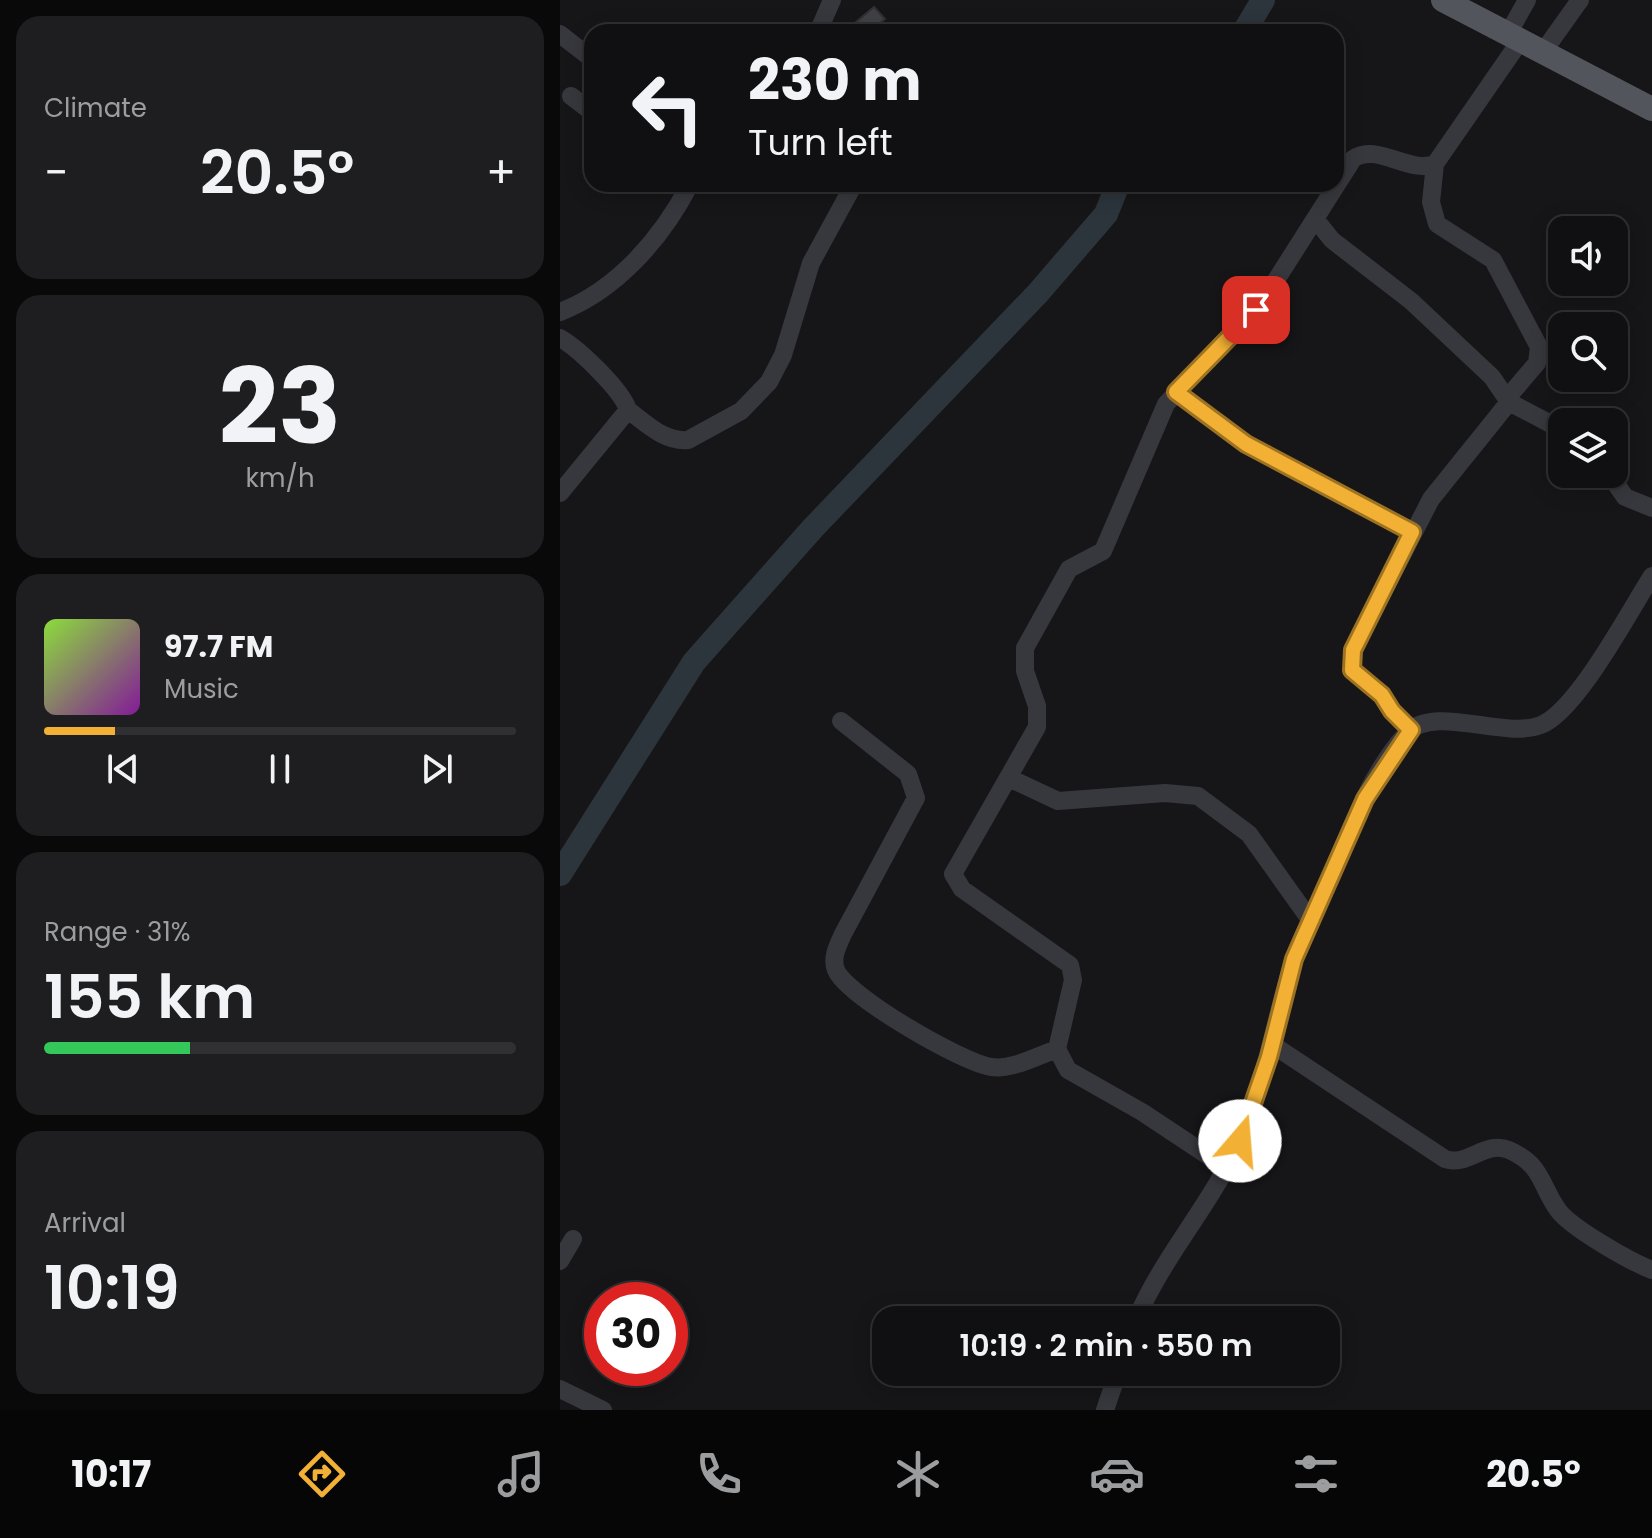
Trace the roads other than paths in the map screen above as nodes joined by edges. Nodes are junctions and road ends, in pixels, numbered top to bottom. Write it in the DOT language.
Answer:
graph roads {
  1 [pos="832,0"];
  2 [pos="1443,0"];
  3 [pos="1527,0"];
  4 [pos="1580,0"];
  5 [pos="822,24"];
  6 [pos="560,34"];
  7 [pos="1514,37"];
  8 [pos="1543,52"];
  9 [pos="584,53"];
  10 [pos="571,96"];
  11 [pos="584,106"];
  12 [pos="1652,109"];
  13 [pos="1435,164"];
  14 [pos="1344,172"];
  15 [pos="685,192"];
  16 [pos="850,192"];
  17 [pos="1332,192"];
  18 [pos="1316,220"];
  19 [pos="560,312"];
  20 [pos="560,338"];
  21 [pos="1176,392"];
  22 [pos="1509,399"];
  23 [pos="628,410"];
  24 [pos="1548,422"];
  25 [pos="1619,488"];
  26 [pos="560,493"];
  27 [pos="1652,508"];
  28 [pos="1412,532"];
  29 [pos="1652,576"];
  30 [pos="841,721"];
  31 [pos="1411,730"];
  32 [pos="1009,778"];
  33 [pos="1311,921"];
  34 [pos="1273,1045"];
  35 [pos="1057,1049"];
  36 [pos="1225,1167"];
  37 [pos="573,1239"];
  38 [pos="560,1261"];
  39 [pos="1652,1270"];
  40 [pos="1142,1306"];
  41 [pos="1113,1386"];
  42 [pos="560,1389"];
  43 [pos="603,1410"];
  44 [pos="1105,1410"];
  1 -- 5 [label="street"];
  2 -- 7 [label="main road"];
  3 -- 7 [label="street"];
  4 -- 8 [label="street"];
  6 -- 9 [label="street"];
  7 -- 8 [label="main road"];
  7 -- 13 [label="street"];
  8 -- 12 [label="main road"];
  10 -- 11 [label="street"];
  13 -- 14 [label="street"];
  13 -- 22 [label="street"];
  15 -- 19 [label="street"];
  16 -- 23 [label="street"];
  17 -- 18 [label="street"];
  18 -- 21 [label="street"];
  18 -- 22 [label="street"];
  20 -- 23 [label="street"];
  21 -- 28 [label="street"];
  21 -- 32 [label="street"];
  22 -- 24 [label="street"];
  22 -- 28 [label="street"];
  23 -- 26 [label="street"];
  25 -- 27 [label="street"];
  28 -- 31 [label="street"];
  29 -- 31 [label="street"];
  30 -- 35 [label="street"];
  31 -- 33 [label="street"];
  32 -- 33 [label="street"];
  32 -- 35 [label="street"];
  33 -- 34 [label="street"];
  34 -- 36 [label="street"];
  34 -- 39 [label="street"];
  35 -- 36 [label="street"];
  36 -- 40 [label="street"];
  37 -- 38 [label="street"];
  41 -- 44 [label="street"];
  42 -- 43 [label="street"];
}
